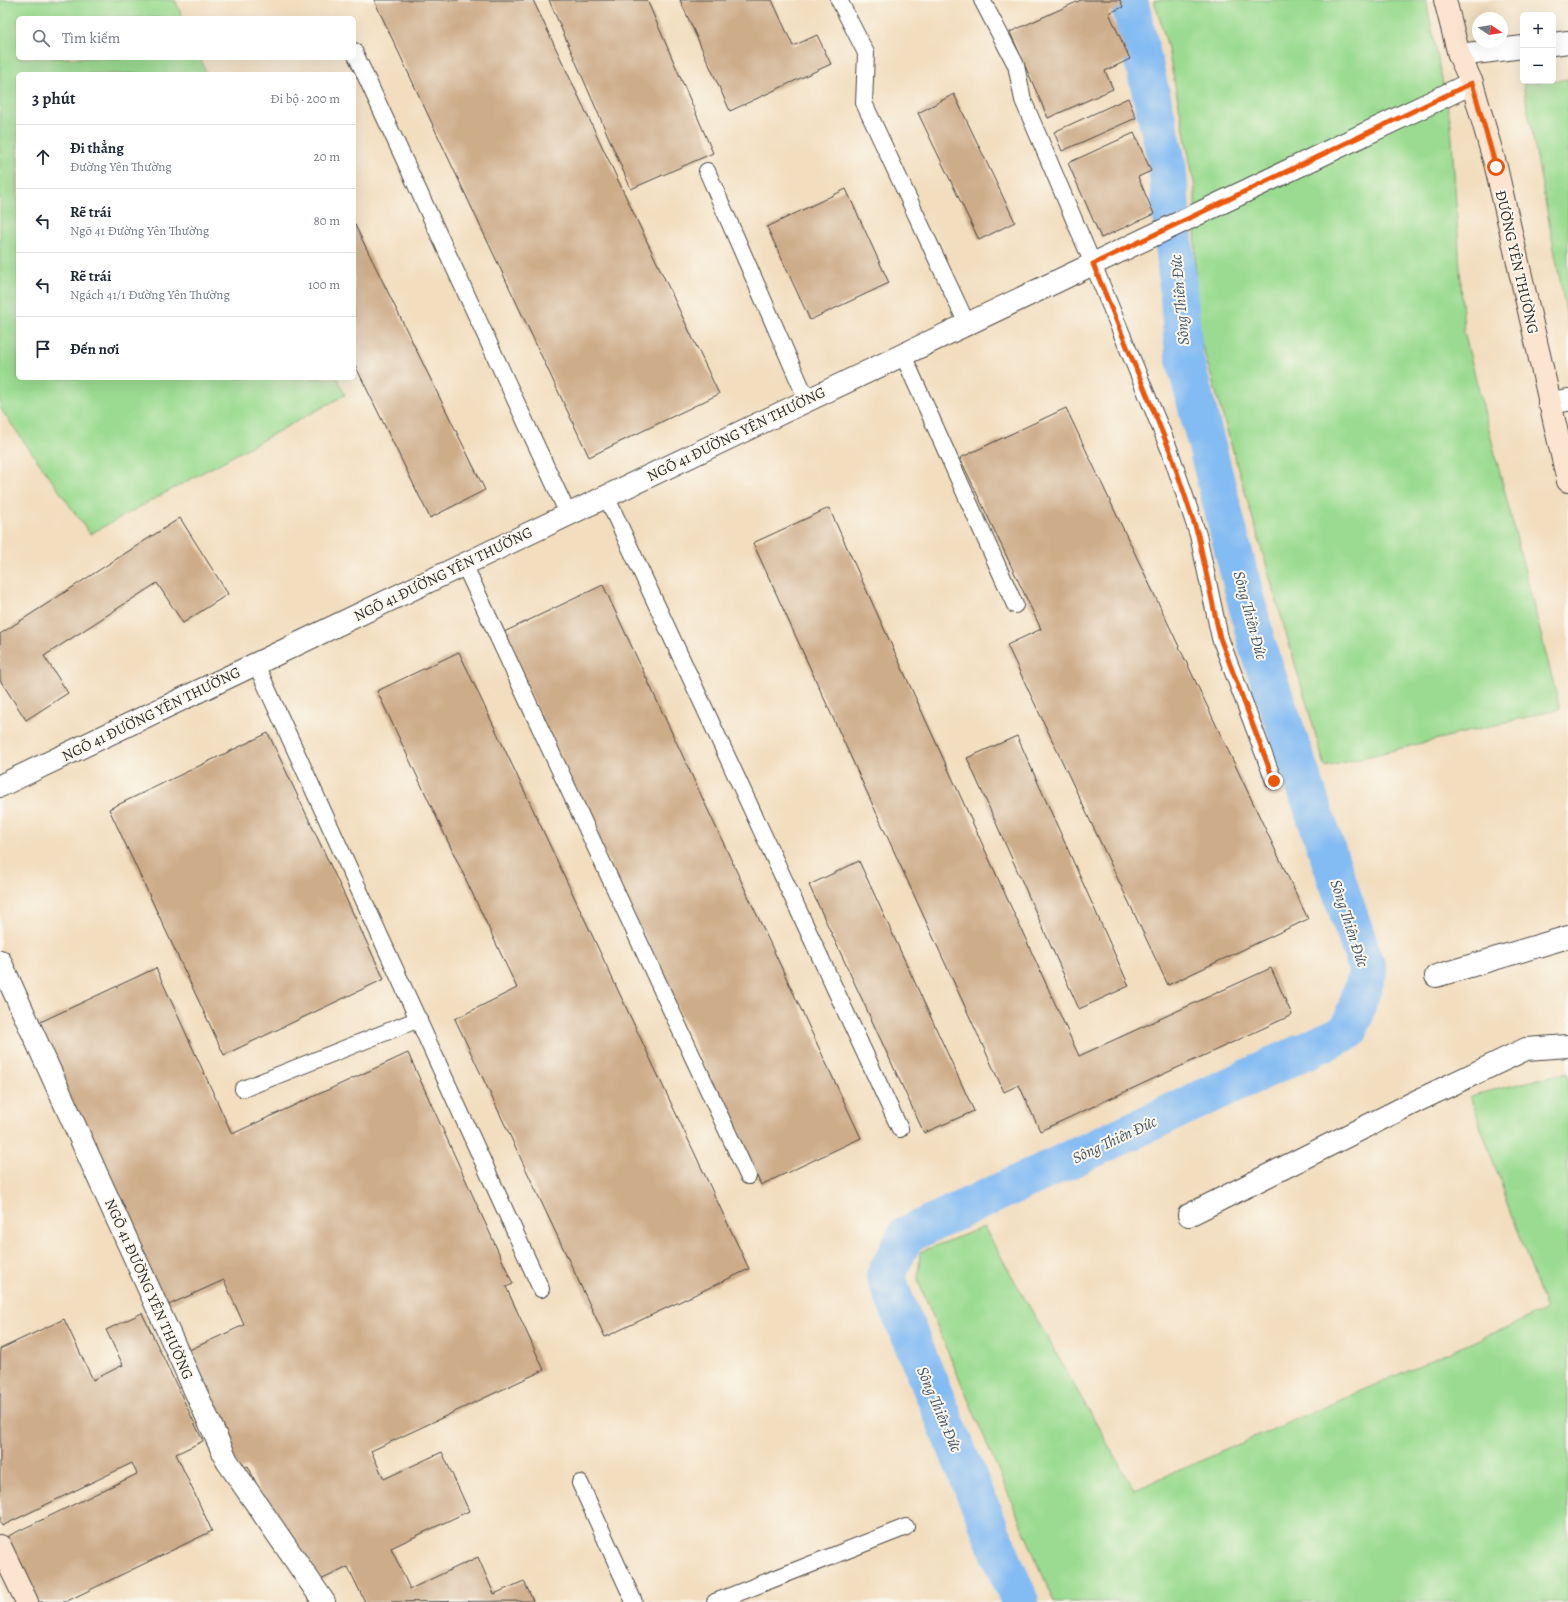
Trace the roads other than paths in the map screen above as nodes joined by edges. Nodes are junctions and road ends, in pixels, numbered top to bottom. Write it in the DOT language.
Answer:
graph roads {
  1 [pos="839,0"];
  2 [pos="982,0"];
  3 [pos="1445,0"];
  4 [pos="1568,42"];
  5 [pos="1556,44"];
  6 [pos="1520,47"];
  7 [pos="356,55"];
  8 [pos="1459,55"];
  9 [pos="1472,83"];
  10 [pos="707,171"];
  11 [pos="1093,264"];
  12 [pos="967,324"];
  13 [pos="903,355"];
  14 [pos="806,400"];
  15 [pos="1559,402"];
  16 [pos="1568,481"];
  17 [pos="606,496"];
  18 [pos="568,514"];
  19 [pos="464,564"];
  20 [pos="1015,605"];
  21 [pos="256,664"];
  22 [pos="1274,781"];
  23 [pos="0,786"];
  24 [pos="1568,937"];
  25 [pos="0,961"];
  26 [pos="1436,976"];
  27 [pos="418,1020"];
  28 [pos="1568,1046"];
  29 [pos="244,1089"];
  30 [pos="900,1129"];
  31 [pos="748,1176"];
  32 [pos="1189,1215"];
  33 [pos="541,1289"];
  34 [pos="580,1483"];
  35 [pos="906,1527"];
  36 [pos="0,1546"];
  37 [pos="27,1602"];
  38 [pos="324,1602"];
  39 [pos="634,1602"];
  40 [pos="715,1602"];
  1 -- 12 [label="lane"];
  2 -- 11 [label="lane"];
  3 -- 8 [label="main road, ĐƯỜNG YÊN THƯỜNG"];
  4 -- 5 [label="street"];
  6 -- 8 [label="street"];
  7 -- 18 [label="lane"];
  8 -- 9 [label="main road, ĐƯỜNG YÊN THƯỜNG"];
  9 -- 11 [label="street, NGÕ 41 ĐƯỜNG YÊN THƯỜNG"];
  9 -- 15 [label="main road, ĐƯỜNG YÊN THƯỜNG"];
  10 -- 14 [label="lane"];
  11 -- 12 [label="street, NGÕ 41 ĐƯỜNG YÊN THƯỜNG"];
  11 -- 22 [label="lane"];
  12 -- 13 [label="street, NGÕ 41 ĐƯỜNG YÊN THƯỜNG"];
  13 -- 14 [label="street, NGÕ 41 ĐƯỜNG YÊN THƯỜNG"];
  13 -- 20 [label="lane"];
  14 -- 17 [label="street, NGÕ 41 ĐƯỜNG YÊN THƯỜNG"];
  15 -- 16 [label="main road, ĐƯỜNG YÊN THƯỜNG"];
  17 -- 18 [label="street, NGÕ 41 ĐƯỜNG YÊN THƯỜNG"];
  17 -- 30 [label="lane"];
  18 -- 19 [label="street, NGÕ 41 ĐƯỜNG YÊN THƯỜNG"];
  19 -- 21 [label="street, NGÕ 41 ĐƯỜNG YÊN THƯỜNG"];
  19 -- 31 [label="lane"];
  21 -- 23 [label="street, NGÕ 41 ĐƯỜNG YÊN THƯỜNG"];
  21 -- 27 [label="lane"];
  24 -- 26 [label="street"];
  25 -- 38 [label="street, NGÕ 41 ĐƯỜNG YÊN THƯỜNG"];
  27 -- 29 [label="lane"];
  27 -- 33 [label="lane"];
  28 -- 32 [label="street"];
  34 -- 39 [label="lane"];
  35 -- 40 [label="lane"];
  36 -- 37 [label="main road"];
}
